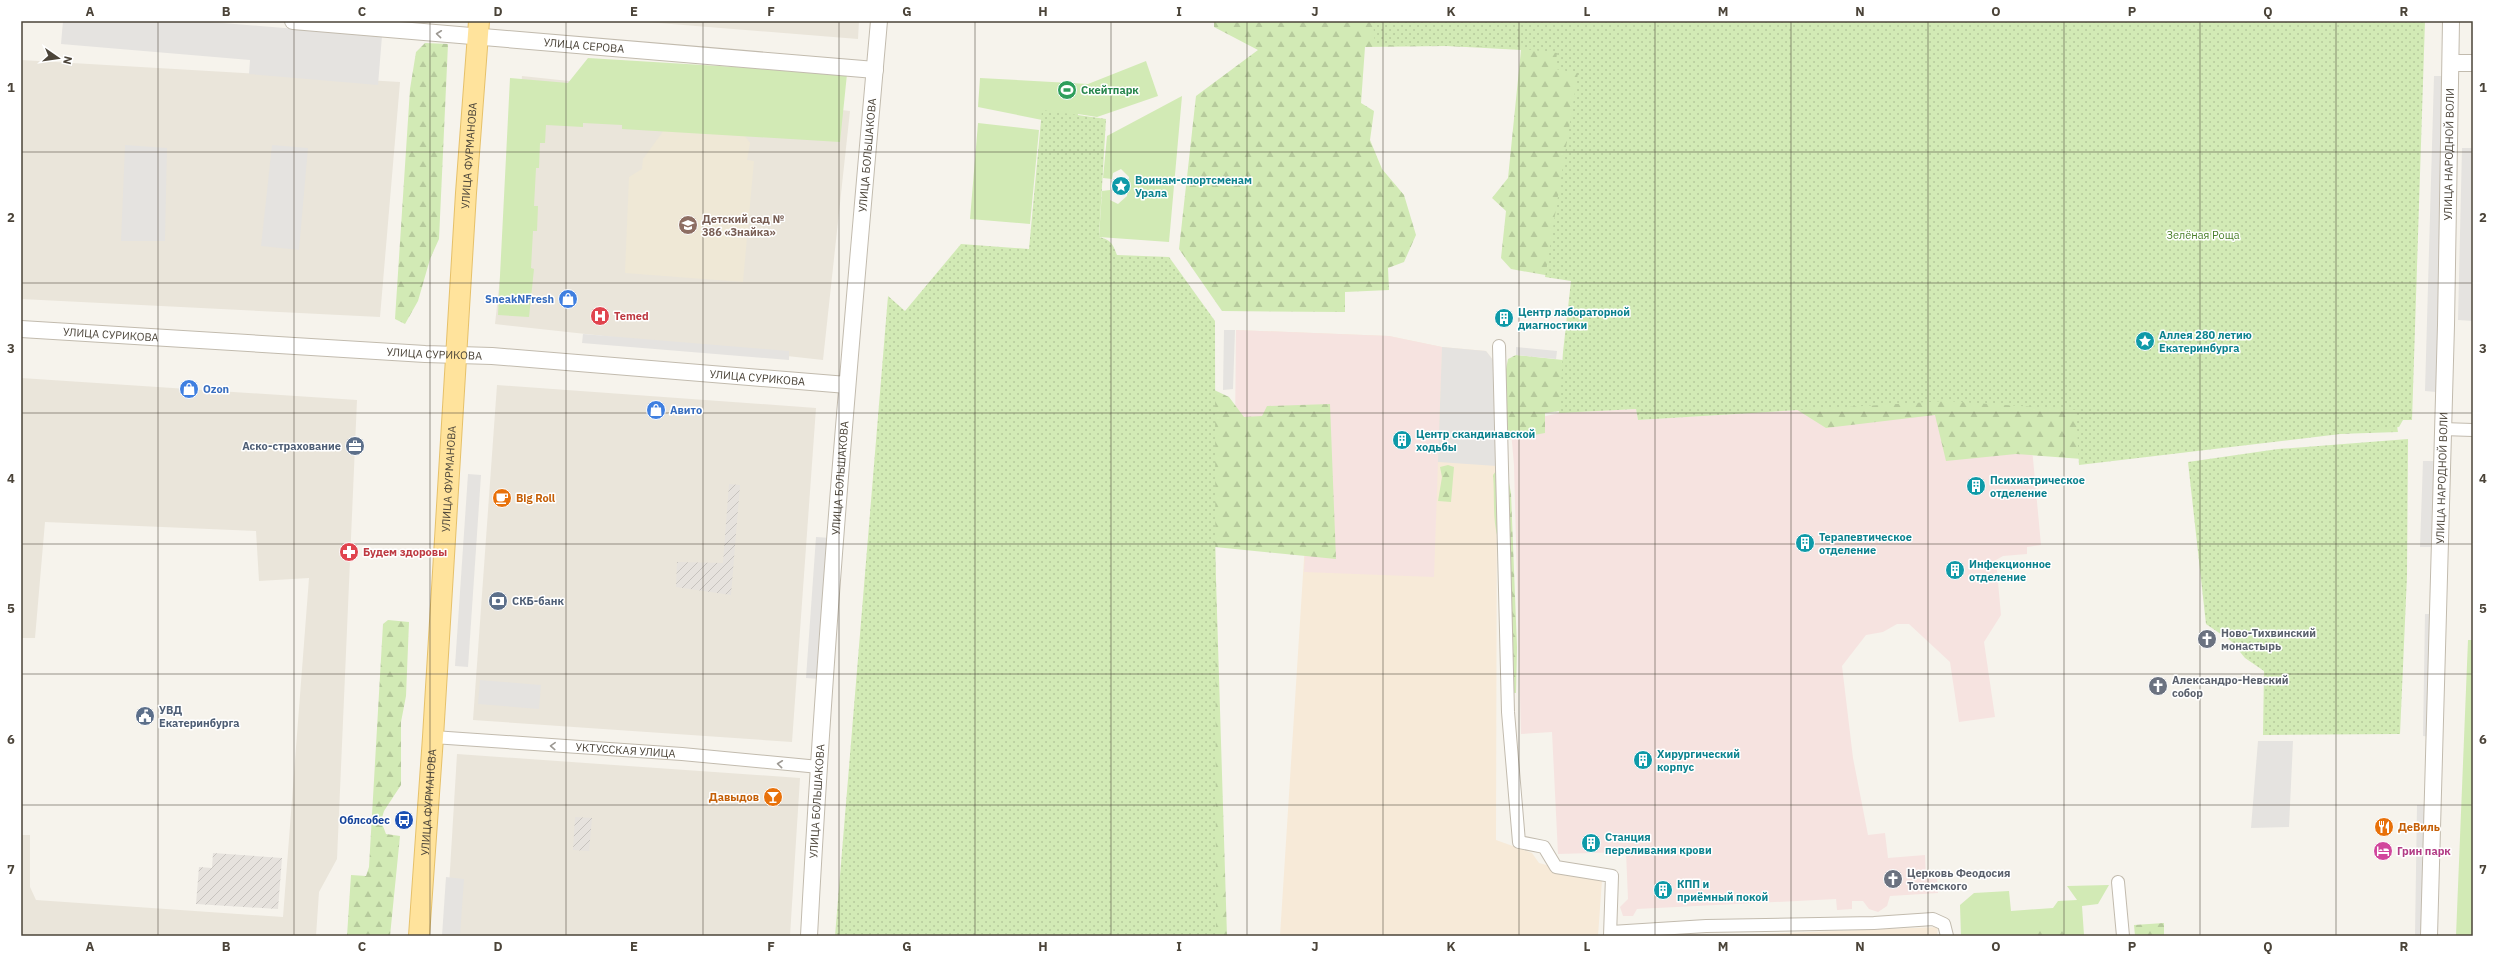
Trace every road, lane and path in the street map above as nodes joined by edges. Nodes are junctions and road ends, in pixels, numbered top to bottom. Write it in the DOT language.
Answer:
graph roads {
  1 [pos="293,21"];
  2 [pos="879,21"];
  3 [pos="2451,21"];
  4 [pos="478,29"];
  5 [pos="2451,63"];
  6 [pos="2473,63"];
  7 [pos="875,70"];
  8 [pos="21,330"];
  9 [pos="1500,346"];
  10 [pos="457,355"];
  11 [pos="847,385"];
  12 [pos="2442,429"];
  13 [pos="2473,430"];
  14 [pos="433,737"];
  15 [pos="819,767"];
  16 [pos="2118,882"];
  17 [pos="1611,934"];
  18 [pos="419,936"];
  19 [pos="810,936"];
  20 [pos="1947,936"];
  21 [pos="2122,936"];
  22 [pos="2429,936"];
  4 -- 1 [label="street, УЛИЦА СЕРОВА, one-way"];
  2 -- 7 [label="street, УЛИЦА БОЛЬШАКОВА"];
  3 -- 5 [label="street, УЛИЦА НАРОДНОЙ ВОЛИ"];
  4 -- 7 [label="street, УЛИЦА СЕРОВА"];
  4 -- 10 [label="main road, УЛИЦА ФУРМАНОВА"];
  5 -- 6 [label="street"];
  5 -- 12 [label="street, УЛИЦА НАРОДНОЙ ВОЛИ"];
  7 -- 11 [label="street, УЛИЦА БОЛЬШАКОВА"];
  8 -- 10 [label="street, УЛИЦА СУРИКОВА"];
  9 -- 17 [label="street"];
  10 -- 11 [label="street, УЛИЦА СУРИКОВА"];
  10 -- 14 [label="main road, УЛИЦА ФУРМАНОВА"];
  11 -- 15 [label="street, УЛИЦА БОЛЬШАКОВА"];
  12 -- 13 [label="street"];
  12 -- 22 [label="street, УЛИЦА НАРОДНОЙ ВОЛИ"];
  15 -- 14 [label="street, УКТУССКАЯ УЛИЦА, one-way"];
  14 -- 18 [label="main road, УЛИЦА ФУРМАНОВА"];
  15 -- 19 [label="street, УЛИЦА БОЛЬШАКОВА"];
  16 -- 21 [label="street"];
  17 -- 20 [label="street"];
}
